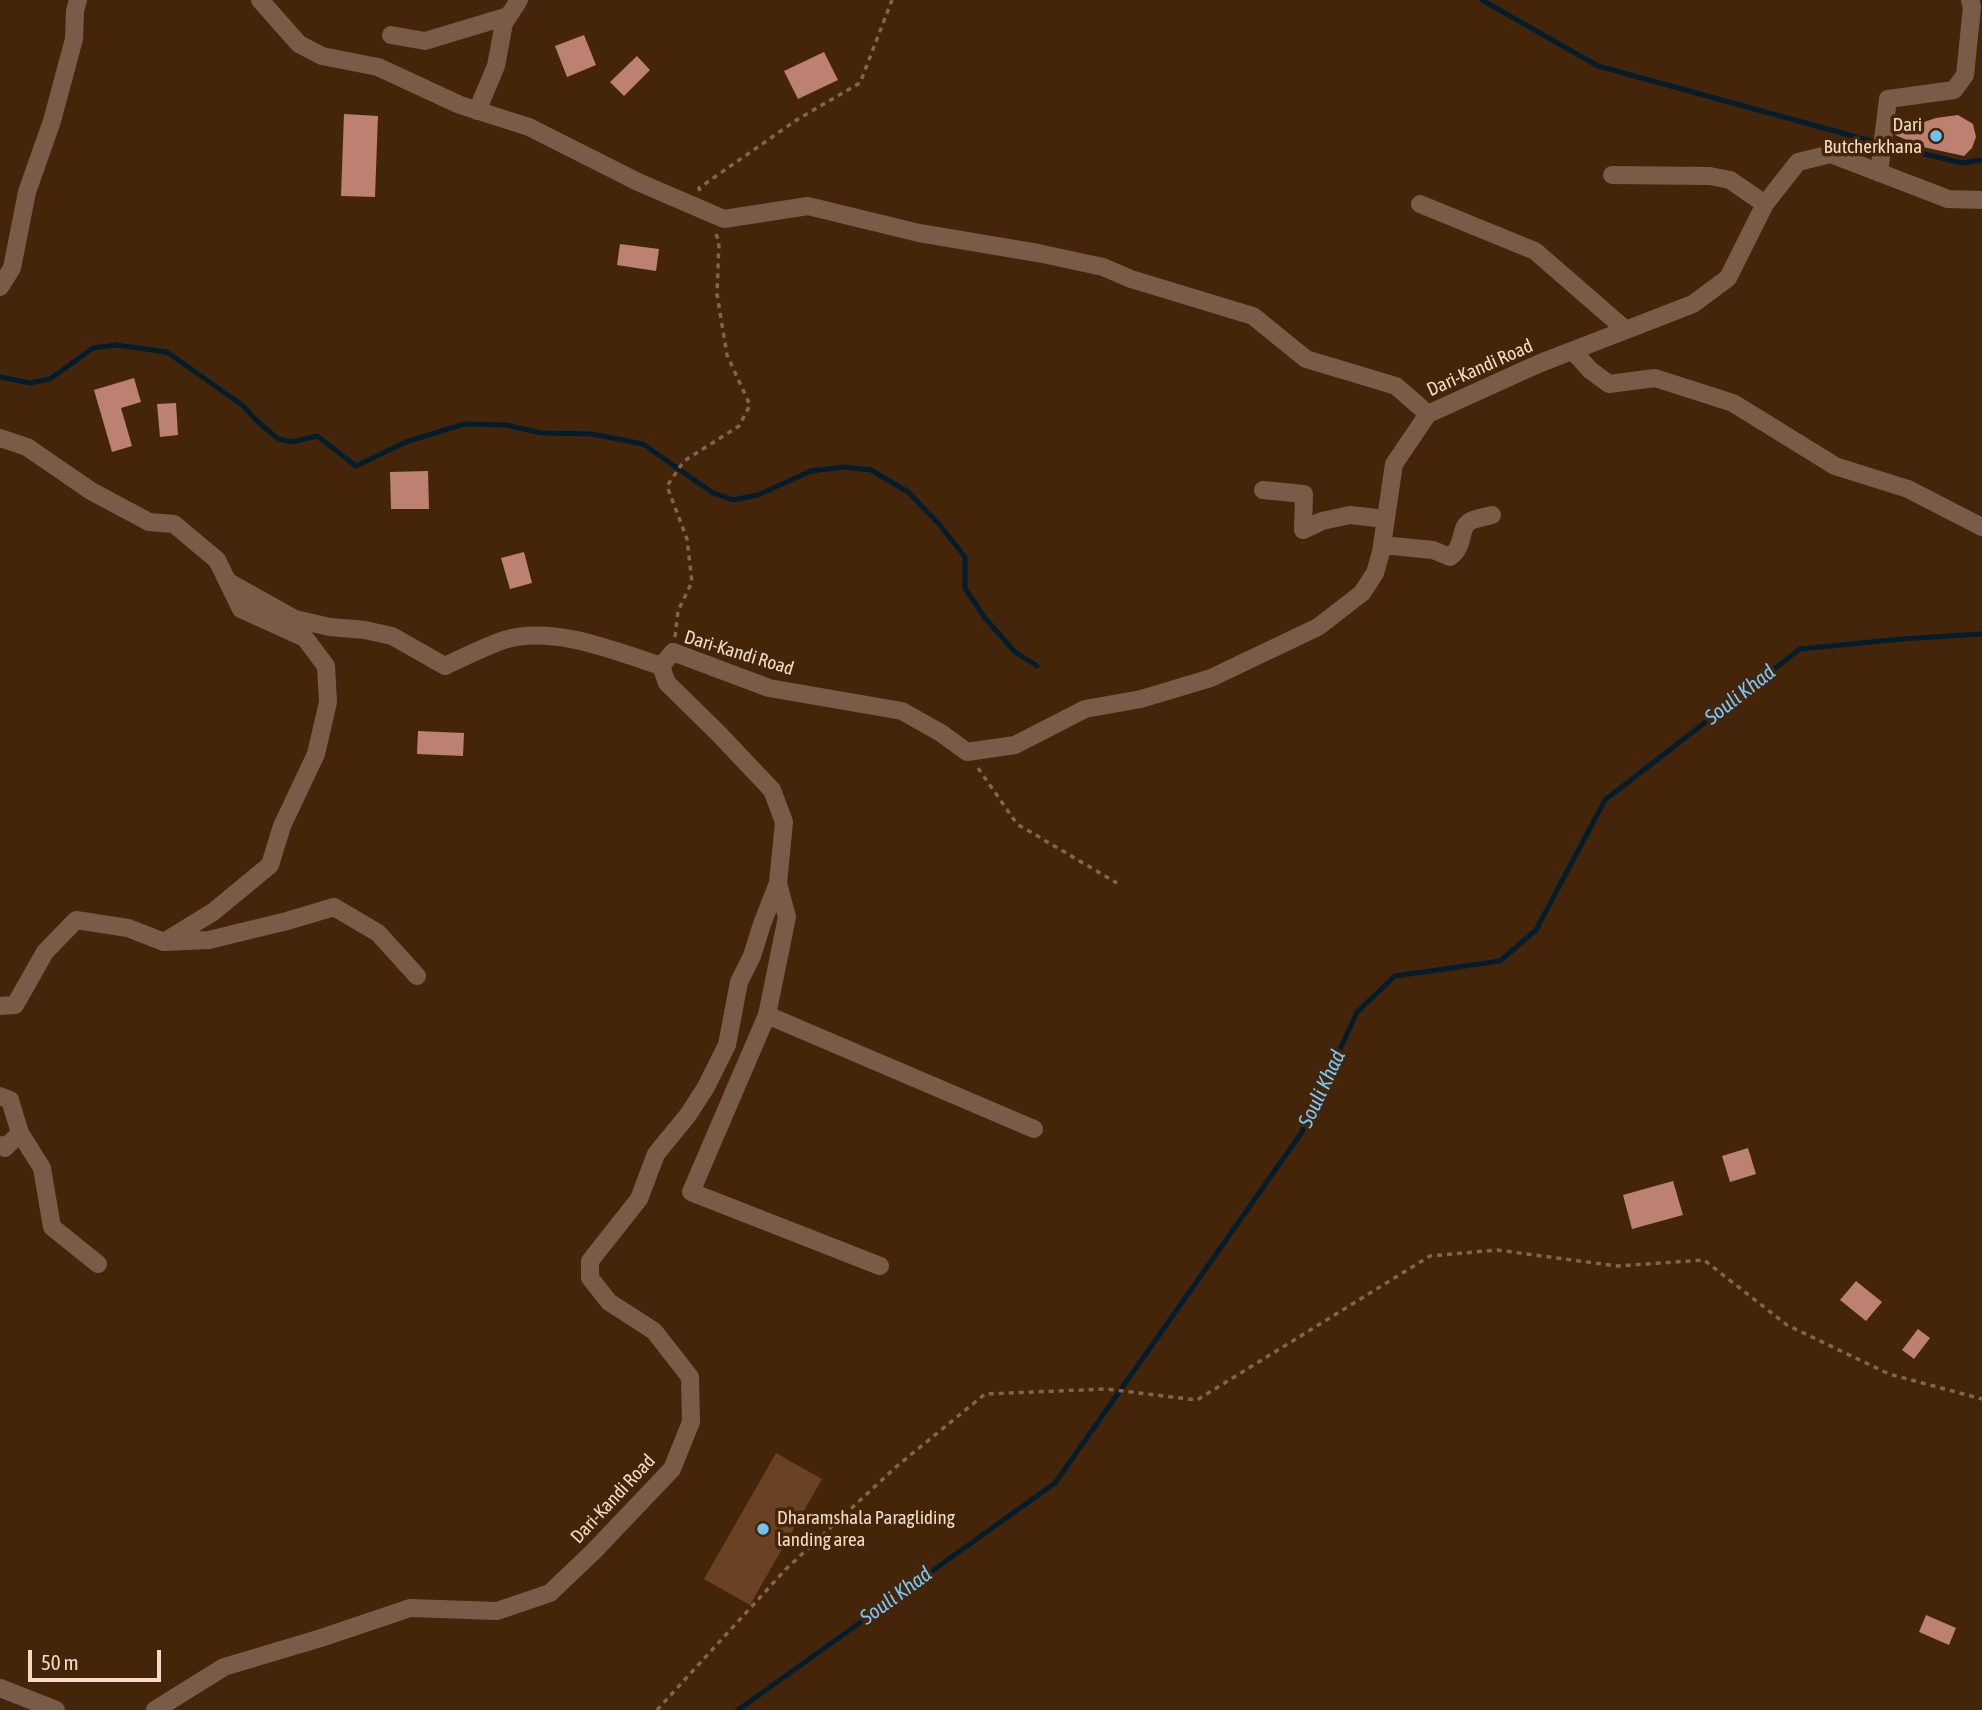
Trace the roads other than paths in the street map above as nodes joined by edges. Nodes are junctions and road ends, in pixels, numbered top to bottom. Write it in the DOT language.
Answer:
graph roads {
  1 [pos="78,0"];
  2 [pos="260,0"];
  3 [pos="519,0"];
  4 [pos="1970,0"];
  5 [pos="508,16"];
  6 [pos="391,35"];
  7 [pos="477,111"];
  8 [pos="1879,173"];
  9 [pos="1612,175"];
  10 [pos="1982,200"];
  11 [pos="1420,204"];
  12 [pos="1765,204"];
  13 [pos="0,287"];
  14 [pos="1626,330"];
  15 [pos="1573,351"];
  16 [pos="1428,414"];
  17 [pos="0,438"];
  18 [pos="1263,490"];
  19 [pos="1492,515"];
  20 [pos="1386,519"];
  21 [pos="1982,527"];
  22 [pos="1382,545"];
  23 [pos="228,581"];
  24 [pos="667,659"];
  25 [pos="778,883"];
  26 [pos="164,942"];
  27 [pos="417,976"];
  28 [pos="0,1006"];
  29 [pos="767,1015"];
  30 [pos="0,1096"];
  31 [pos="1034,1129"];
  32 [pos="20,1133"];
  33 [pos="0,1145"];
  34 [pos="98,1264"];
  35 [pos="880,1266"];
  36 [pos="0,1688"];
  37 [pos="56,1710"];
  38 [pos="155,1710"];
  1 -- 13 [label="street"];
  2 -- 7 [label="street"];
  3 -- 5 [label="street"];
  4 -- 8 [label="street"];
  5 -- 6 [label="street"];
  5 -- 7 [label="street"];
  7 -- 16 [label="street"];
  8 -- 10 [label="street, Dari-Kandi Road"];
  8 -- 12 [label="street, Dari-Kandi Road"];
  9 -- 12 [label="street"];
  11 -- 14 [label="street"];
  12 -- 14 [label="street, Dari-Kandi Road"];
  14 -- 15 [label="street, Dari-Kandi Road"];
  15 -- 16 [label="street, Dari-Kandi Road"];
  15 -- 21 [label="street"];
  16 -- 20 [label="street, Dari-Kandi Road"];
  17 -- 23 [label="street"];
  18 -- 20 [label="street"];
  19 -- 22 [label="street"];
  20 -- 22 [label="street, Dari-Kandi Road"];
  22 -- 24 [label="street, Dari-Kandi Road"];
  23 -- 24 [label="street"];
  23 -- 26 [label="street"];
  24 -- 25 [label="street, Dari-Kandi Road"];
  25 -- 29 [label="street"];
  25 -- 38 [label="street, Dari-Kandi Road"];
  26 -- 27 [label="street"];
  26 -- 28 [label="street"];
  29 -- 31 [label="street"];
  29 -- 35 [label="street"];
  30 -- 32 [label="street"];
  32 -- 33 [label="street"];
  32 -- 34 [label="street"];
  36 -- 37 [label="street"];
}
